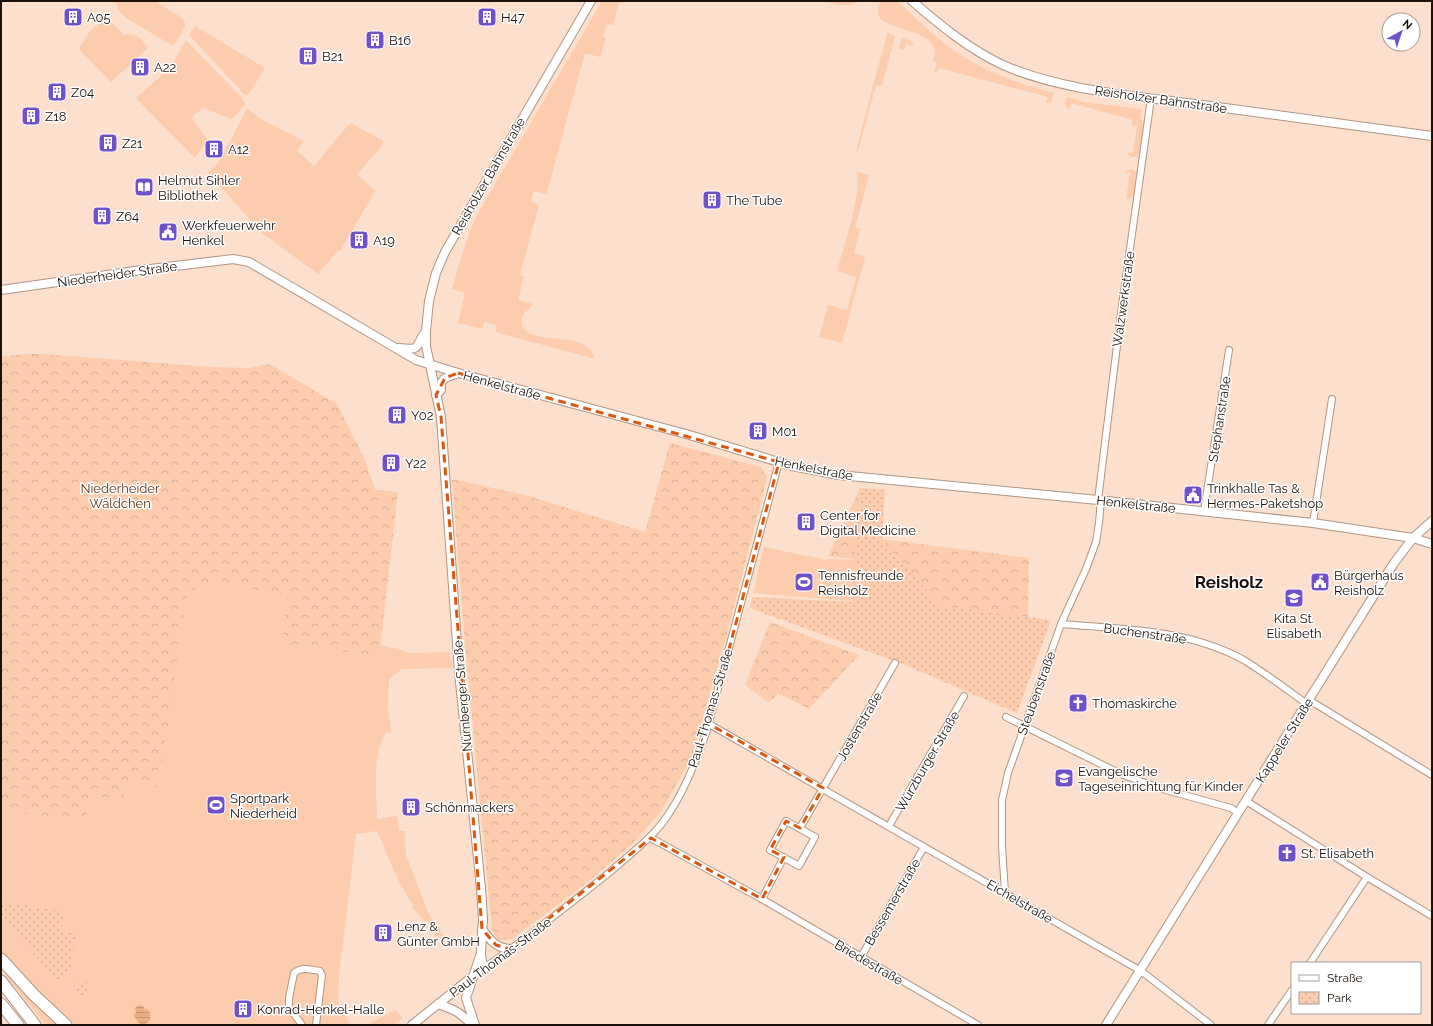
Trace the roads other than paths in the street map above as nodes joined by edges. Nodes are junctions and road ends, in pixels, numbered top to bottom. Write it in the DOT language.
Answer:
graph roads {
  1 [pos="591,1"];
  2 [pos="912,1"];
  3 [pos="1151,98"];
  4 [pos="1432,136"];
  5 [pos="233,259"];
  6 [pos="1,290"];
  7 [pos="426,331"];
  8 [pos="395,348"];
  9 [pos="1229,350"];
  10 [pos="429,364"];
  11 [pos="458,373"];
  12 [pos="436,395"];
  13 [pos="1332,399"];
  14 [pos="779,462"];
  15 [pos="1099,500"];
  16 [pos="1204,511"];
  17 [pos="1432,521"];
  18 [pos="1313,523"];
  19 [pos="1413,538"];
  20 [pos="1432,544"];
  21 [pos="1061,624"];
  22 [pos="895,663"];
  23 [pos="964,696"];
  24 [pos="1308,702"];
  25 [pos="1006,717"];
  26 [pos="709,724"];
  27 [pos="1024,726"];
  28 [pos="1432,775"];
  29 [pos="823,788"];
  30 [pos="1246,801"];
  31 [pos="1238,813"];
  32 [pos="889,826"];
  33 [pos="800,828"];
  34 [pos="650,838"];
  35 [pos="924,846"];
  36 [pos="784,858"];
  37 [pos="1367,877"];
  38 [pos="1005,893"];
  39 [pos="762,899"];
  40 [pos="1432,916"];
  41 [pos="482,929"];
  42 [pos="510,949"];
  43 [pos="481,953"];
  44 [pos="861,958"];
  45 [pos="1,959"];
  46 [pos="1311,962"];
  47 [pos="486,968"];
  48 [pos="1141,970"];
  49 [pos="472,978"];
  50 [pos="1,981"];
  51 [pos="456,990"];
  52 [pos="1291,991"];
  53 [pos="466,998"];
  54 [pos="1,1004"];
  55 [pos="438,1004"];
  56 [pos="18,1025"];
  57 [pos="35,1025"];
  58 [pos="66,1025"];
  59 [pos="302,1025"];
  60 [pos="316,1025"];
  61 [pos="412,1025"];
  62 [pos="472,1025"];
  63 [pos="475,1025"];
  64 [pos="978,1025"];
  65 [pos="1106,1025"];
  66 [pos="1211,1025"];
  67 [pos="1268,1025"];
  1 -- 7 [label="street, Reisholzer Bahnstraße"];
  2 -- 3 [label="street, Reisholzer Bahnstraße"];
  3 -- 4 [label="street, Reisholzer Bahnstraße"];
  3 -- 15 [label="street, Walzwerkstraße"];
  5 -- 6 [label="street, Niederheider Straße"];
  5 -- 8 [label="street, Henkelstraße"];
  7 -- 8 [label="street"];
  7 -- 10 [label="street, Reisholzer Bahnstraße"];
  8 -- 10 [label="street, Henkelstraße"];
  9 -- 16 [label="street, Stephanstraße"];
  10 -- 11 [label="street, Henkelstraße"];
  10 -- 12 [label="street, Nürnberger Straße"];
  11 -- 12 [label="street"];
  11 -- 14 [label="street, Henkelstraße"];
  12 -- 41 [label="street, Nürnberger Straße"];
  13 -- 18 [label="street"];
  14 -- 15 [label="street, Henkelstraße"];
  14 -- 26 [label="street, Paul-Thomas-Straße"];
  15 -- 16 [label="street, Henkelstraße"];
  15 -- 21 [label="street, Steubenstraße"];
  16 -- 18 [label="street, Henkelstraße"];
  17 -- 19 [label="street"];
  18 -- 19 [label="street, Henkelstraße"];
  19 -- 20 [label="street, Henkelstraße"];
  19 -- 24 [label="street, Kappeler Straße"];
  21 -- 24 [label="street, Buchenstraße"];
  21 -- 27 [label="street, Steubenstraße"];
  22 -- 29 [label="street, Jostenstraße"];
  23 -- 32 [label="street, Würzburger Straße"];
  24 -- 28 [label="street, Buchenstraße"];
  24 -- 30 [label="street, Kappeler Straße"];
  25 -- 27 [label="street"];
  26 -- 29 [label="street, Eichelstraße"];
  26 -- 34 [label="street, Paul-Thomas-Straße"];
  27 -- 31 [label="street"];
  27 -- 38 [label="street, Steubenstraße"];
  29 -- 32 [label="street, Eichelstraße"];
  29 -- 33 [label="street"];
  30 -- 31 [label="street, Kappeler Straße"];
  30 -- 37 [label="street"];
  31 -- 48 [label="street, Kappeler Straße"];
  32 -- 35 [label="street, Eichelstraße"];
  33 -- 36 [label="street"];
  33 -- 36 [label="street"];
  34 -- 39 [label="street, Briedestraße"];
  34 -- 42 [label="street, Paul-Thomas-Straße"];
  35 -- 38 [label="street, Eichelstraße"];
  35 -- 44 [label="street, Bessemerstraße"];
  36 -- 39 [label="street"];
  37 -- 40 [label="street"];
  37 -- 46 [label="street"];
  38 -- 48 [label="street, Eichelstraße"];
  39 -- 44 [label="street, Briedestraße"];
  41 -- 42 [label="street"];
  41 -- 43 [label="street, Nürnberger Straße"];
  42 -- 47 [label="street, Paul-Thomas-Straße"];
  43 -- 47 [label="street"];
  43 -- 49 [label="street, Nürnberger Straße"];
  44 -- 64 [label="street, Briedestraße"];
  45 -- 58 [label="highway"];
  47 -- 49 [label="street, Paul-Thomas-Straße"];
  48 -- 65 [label="street, Kappeler Straße"];
  48 -- 66 [label="street, Eichelstraße"];
  49 -- 51 [label="street, Paul-Thomas-Straße"];
  49 -- 53 [label="street, Nürnberger Straße"];
  50 -- 57 [label="highway"];
  51 -- 53 [label="street"];
  51 -- 55 [label="street, Paul-Thomas-Straße"];
  52 -- 67 [label="street"];
  53 -- 63 [label="street"];
  54 -- 56 [label="highway"];
  55 -- 61 [label="street, Paul-Thomas-Straße"];
  55 -- 62 [label="street"];
  59 -- 60 [label="street"];
}
